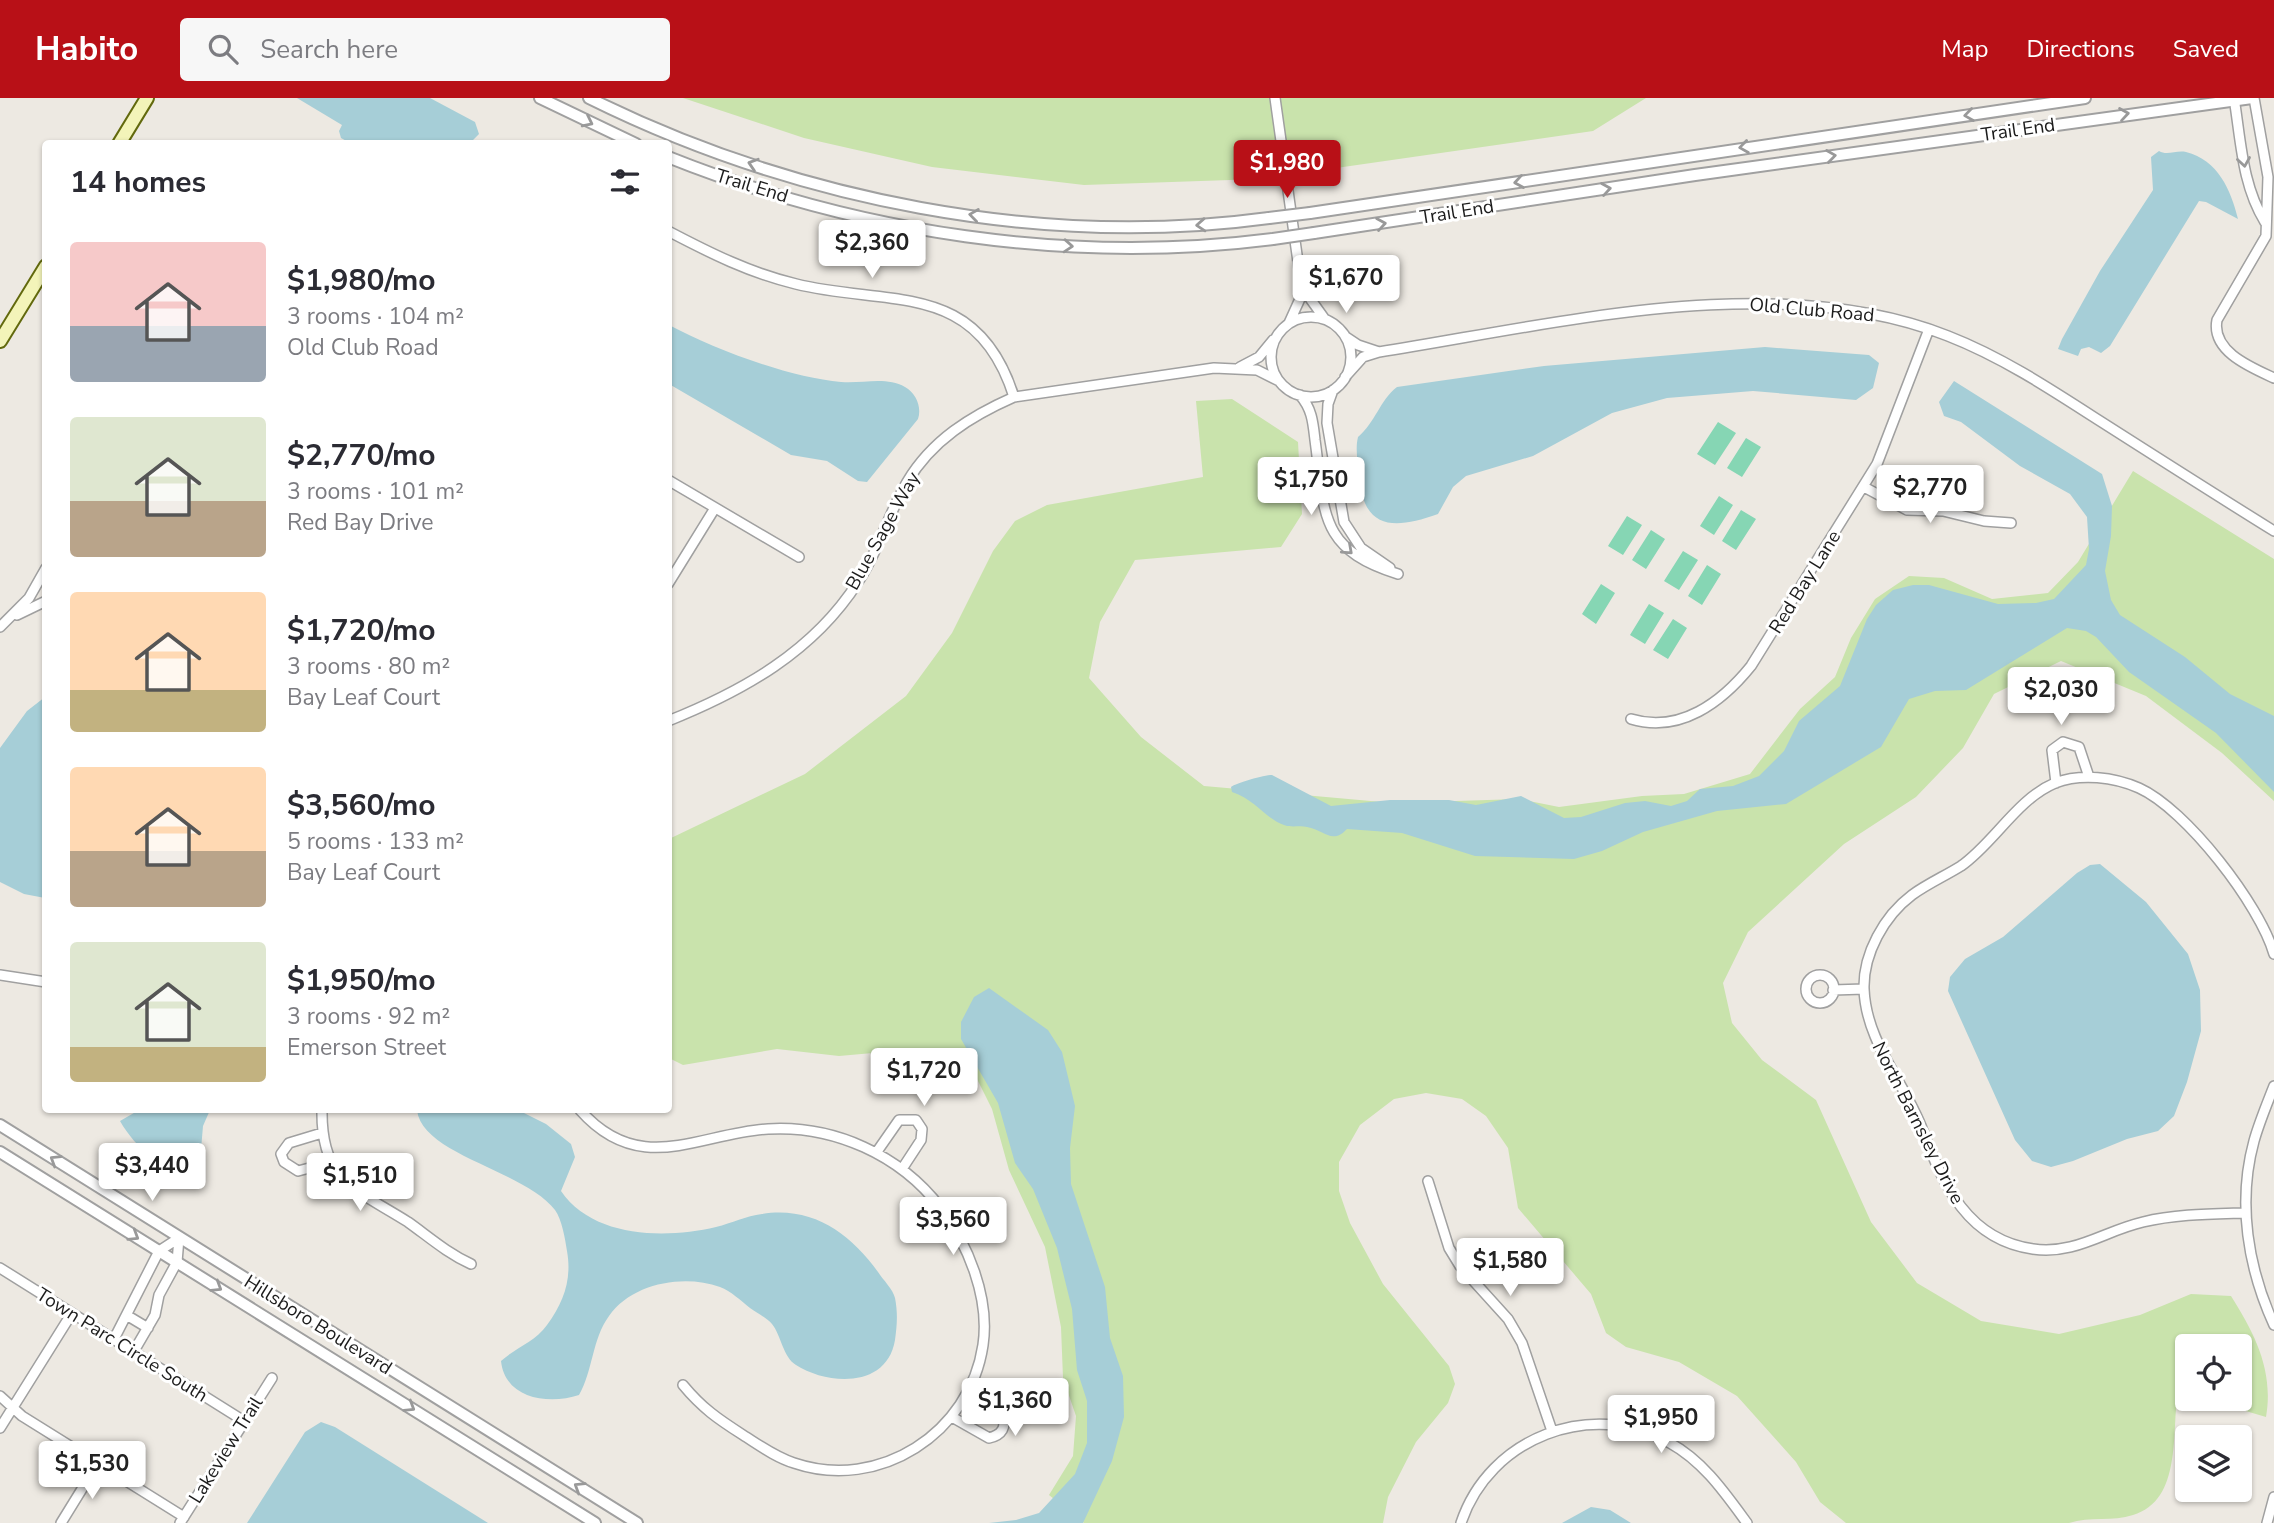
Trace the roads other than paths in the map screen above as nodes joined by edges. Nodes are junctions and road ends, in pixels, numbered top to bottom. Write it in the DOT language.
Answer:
graph roads {
  1 [pos="147,98"];
  2 [pos="540,98"];
  3 [pos="589,98"];
  4 [pos="1275,98"];
  5 [pos="2085,98"];
  6 [pos="2253,98"];
  7 [pos="2234,99"];
  8 [pos="121,140"];
  9 [pos="628,140"];
  10 [pos="672,158"];
  11 [pos="2266,222"];
  12 [pos="672,233"];
  13 [pos="42,273"];
  14 [pos="1304,289"];
  15 [pos="1324,319"];
  16 [pos="1289,323"];
  17 [pos="1929,329"];
  18 [pos="1345,336"];
  19 [pos="1276,337"];
  20 [pos="0,341"];
  21 [pos="1379,352"];
  22 [pos="1240,367"];
  23 [pos="1345,377"];
  24 [pos="2274,378"];
  25 [pos="1279,381"];
  26 [pos="1334,390"];
  27 [pos="1300,395"];
  28 [pos="1014,397"];
  29 [pos="672,482"];
  30 [pos="1864,487"];
  31 [pos="715,508"];
  32 [pos="2011,523"];
  33 [pos="2274,531"];
  34 [pos="799,557"];
  35 [pos="42,575"];
  36 [pos="672,578"];
  37 [pos="42,603"];
  38 [pos="12,617"];
  39 [pos="0,627"];
  40 [pos="672,719"];
  41 [pos="1631,719"];
  42 [pos="2088,777"];
  43 [pos="2056,783"];
  44 [pos="2274,954"];
  45 [pos="0,975"];
  46 [pos="42,981"];
  47 [pos="1864,989"];
  48 [pos="1833,990"];
  49 [pos="2274,1086"];
  50 [pos="322,1113"];
  51 [pos="584,1113"];
  52 [pos="0,1125"];
  53 [pos="322,1133"];
  54 [pos="0,1152"];
  55 [pos="876,1153"];
  56 [pos="332,1162"];
  57 [pos="902,1169"];
  58 [pos="1428,1181"];
  59 [pos="2245,1213"];
  60 [pos="179,1238"];
  61 [pos="159,1251"];
  62 [pos="177,1262"];
  63 [pos="471,1265"];
  64 [pos="0,1269"];
  65 [pos="72,1313"];
  66 [pos="128,1316"];
  67 [pos="2274,1325"];
  68 [pos="148,1328"];
  69 [pos="114,1339"];
  70 [pos="134,1351"];
  71 [pos="272,1378"];
  72 [pos="683,1385"];
  73 [pos="967,1394"];
  74 [pos="0,1396"];
  75 [pos="13,1407"];
  76 [pos="952,1417"];
  77 [pos="244,1421"];
  78 [pos="0,1428"];
  79 [pos="1552,1432"];
  80 [pos="98,1463"];
  81 [pos="2274,1497"];
  82 [pos="182,1520"];
  83 [pos="61,1523"];
  84 [pos="596,1523"];
  85 [pos="637,1523"];
  86 [pos="1461,1523"];
  87 [pos="1747,1523"];
  88 [pos="2267,1523"];
  1 -- 8 [label="main road"];
  2 -- 9 [label="street, one-way"];
  5 -- 3 [label="street, Trail End, one-way, bridge"];
  4 -- 14 [label="street"];
  6 -- 7 [label="street, Trail End"];
  6 -- 11 [label="street"];
  10 -- 7 [label="street, Trail End, one-way, bridge"];
  7 -- 11 [label="street, one-way"];
  11 -- 24 [label="street"];
  12 -- 28 [label="street"];
  13 -- 20 [label="main road"];
  14 -- 15 [label="street"];
  14 -- 16 [label="street"];
  15 -- 16 [label="street"];
  15 -- 18 [label="street"];
  16 -- 19 [label="street"];
  17 -- 21 [label="street, Old Club Road"];
  17 -- 30 [label="street, Red Bay Lane"];
  17 -- 33 [label="street, Old Club Road"];
  18 -- 21 [label="street"];
  18 -- 23 [label="street"];
  19 -- 22 [label="street"];
  19 -- 25 [label="street"];
  21 -- 23 [label="street, Old Club Road"];
  22 -- 25 [label="street, Blue Sage Way"];
  22 -- 28 [label="street, Blue Sage Way"];
  23 -- 26 [label="street"];
  25 -- 27 [label="street"];
  26 -- 27 [label="street"];
  27 -- 26 [label="street, one-way"];
  28 -- 40 [label="street, Blue Sage Way"];
  29 -- 31 [label="street"];
  30 -- 32 [label="street"];
  30 -- 41 [label="street, Red Bay Lane"];
  31 -- 34 [label="street"];
  31 -- 36 [label="street"];
  35 -- 38 [label="street"];
  37 -- 38 [label="street"];
  38 -- 39 [label="street"];
  42 -- 43 [label="street"];
  42 -- 43 [label="street"];
  42 -- 44 [label="street"];
  43 -- 47 [label="street, North Barnsley Drive"];
  45 -- 46 [label="street"];
  47 -- 48 [label="street"];
  47 -- 59 [label="street, North Barnsley Drive"];
  49 -- 59 [label="street"];
  50 -- 53 [label="street"];
  51 -- 55 [label="street"];
  60 -- 52 [label="street, Hillsboro Boulevard, one-way"];
  53 -- 56 [label="street"];
  53 -- 56 [label="street"];
  54 -- 61 [label="street, Hillsboro Boulevard, one-way"];
  55 -- 57 [label="street"];
  55 -- 57 [label="street"];
  56 -- 63 [label="street"];
  57 -- 73 [label="street"];
  58 -- 79 [label="street"];
  59 -- 67 [label="street"];
  60 -- 61 [label="street"];
  60 -- 62 [label="street"];
  85 -- 60 [label="street, Hillsboro Boulevard, one-way"];
  61 -- 62 [label="street, Hillsboro Boulevard"];
  61 -- 66 [label="street"];
  62 -- 68 [label="street"];
  62 -- 84 [label="street, Hillsboro Boulevard, one-way"];
  64 -- 65 [label="street, Town Parc Circle South"];
  65 -- 69 [label="street, Town Parc Circle South"];
  65 -- 75 [label="street"];
  66 -- 68 [label="street"];
  66 -- 69 [label="street"];
  68 -- 70 [label="street"];
  69 -- 70 [label="street, Town Parc Circle South"];
  70 -- 77 [label="street, Town Parc Circle South"];
  71 -- 77 [label="street, Lakeview Trail"];
  72 -- 76 [label="street"];
  73 -- 76 [label="street"];
  73 -- 76 [label="street"];
  74 -- 75 [label="street"];
  75 -- 78 [label="street"];
  75 -- 80 [label="street"];
  77 -- 82 [label="street, Lakeview Trail"];
  79 -- 86 [label="street"];
  79 -- 87 [label="street"];
  80 -- 82 [label="street"];
  80 -- 83 [label="street"];
  81 -- 88 [label="street"];
}
